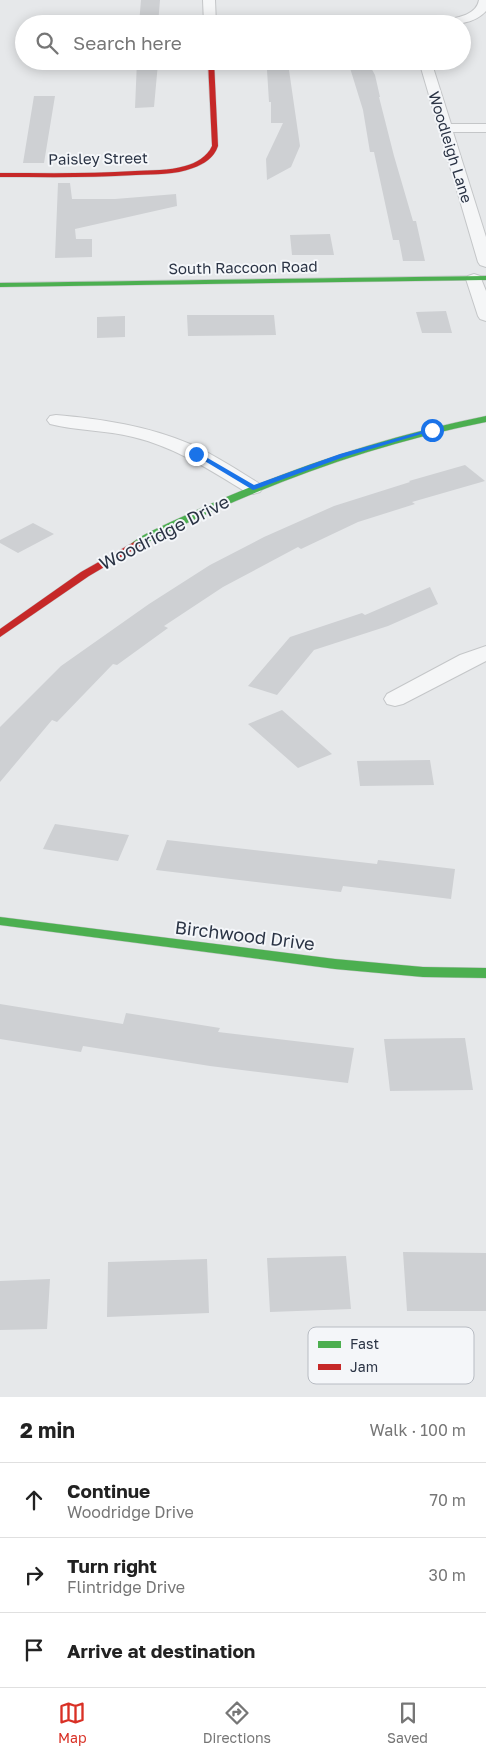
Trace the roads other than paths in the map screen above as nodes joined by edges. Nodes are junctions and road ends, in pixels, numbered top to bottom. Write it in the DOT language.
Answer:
graph roads {
  1 [pos="209,0"];
  2 [pos="485,0"];
  3 [pos="210,15"];
  4 [pos="471,15"];
  5 [pos="212,70"];
  6 [pos="428,70"];
  7 [pos="445,128"];
  8 [pos="486,128"];
  9 [pos="0,175"];
  10 [pos="486,262"];
  11 [pos="480,279"];
  12 [pos="0,286"];
  13 [pos="486,316"];
  14 [pos="486,419"];
  15 [pos="56,420"];
  16 [pos="253,488"];
  17 [pos="0,634"];
  18 [pos="486,653"];
  19 [pos="395,699"];
  20 [pos="0,921"];
  21 [pos="486,974"];
  1 -- 3 [label="street"];
  2 -- 4 [label="street"];
  5 -- 9 [label="street, Paisley Street"];
  6 -- 7 [label="street, Woodleigh Lane"];
  7 -- 8 [label="street"];
  7 -- 10 [label="street, Woodleigh Lane"];
  11 -- 12 [label="street, South Raccoon Road"];
  11 -- 13 [label="street"];
  14 -- 16 [label="street, Woodridge Drive"];
  15 -- 16 [label="street"];
  16 -- 17 [label="street, Woodridge Drive"];
  18 -- 19 [label="street"];
  20 -- 21 [label="street, Birchwood Drive"];
}
